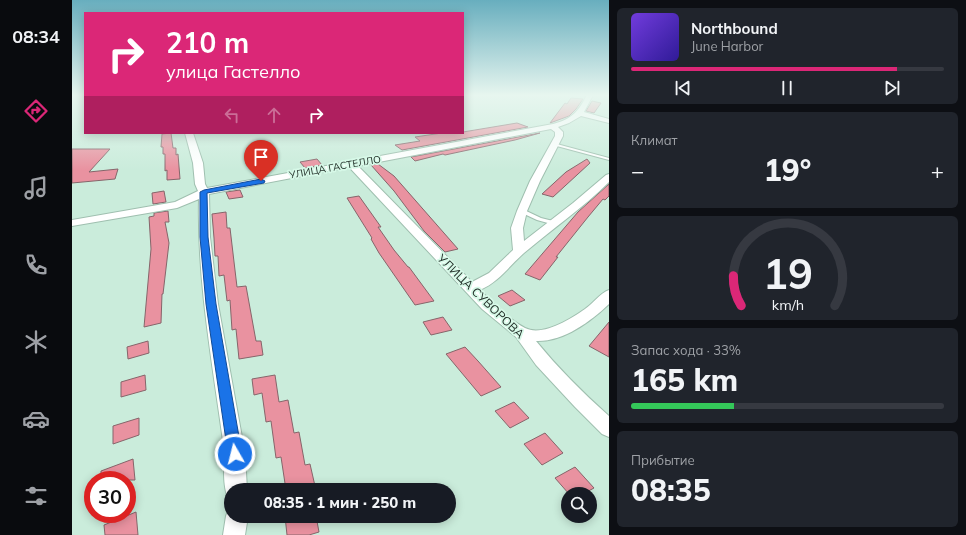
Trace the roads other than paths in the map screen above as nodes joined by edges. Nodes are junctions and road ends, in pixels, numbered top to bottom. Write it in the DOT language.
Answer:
graph roads {
  1 [pos="570,120"];
  2 [pos="553,126"];
  3 [pos="189,134"];
  4 [pos="556,144"];
  5 [pos="609,159"];
  6 [pos="351,164"];
  7 [pos="609,177"];
  8 [pos="204,192"];
  9 [pos="522,212"];
  10 [pos="72,223"];
  11 [pos="555,223"];
  12 [pos="519,250"];
  13 [pos="471,288"];
  14 [pos="609,295"];
  15 [pos="520,333"];
  16 [pos="609,428"];
  17 [pos="236,483"];
  18 [pos="236,523"];
  19 [pos="234,535"];
  1 -- 2 [label="street, УЛИЦА ГАСТЕЛЛО"];
  2 -- 4 [label="street"];
  2 -- 6 [label="street, УЛИЦА ГАСТЕЛЛО"];
  3 -- 8 [label="street"];
  4 -- 5 [label="lane"];
  4 -- 9 [label="street"];
  6 -- 8 [label="street, УЛИЦА ГАСТЕЛЛО"];
  6 -- 13 [label="street, УЛИЦА СУВОРОВА"];
  7 -- 11 [label="street"];
  8 -- 10 [label="street, УЛИЦА ГАСТЕЛЛО"];
  8 -- 17 [label="street"];
  9 -- 11 [label="lane"];
  9 -- 12 [label="street"];
  11 -- 12 [label="street"];
  12 -- 13 [label="street"];
  13 -- 15 [label="street, УЛИЦА СУВОРОВА"];
  14 -- 15 [label="street"];
  15 -- 16 [label="street, УЛИЦА СУВОРОВА"];
  18 -- 19 [label="street"];
}
